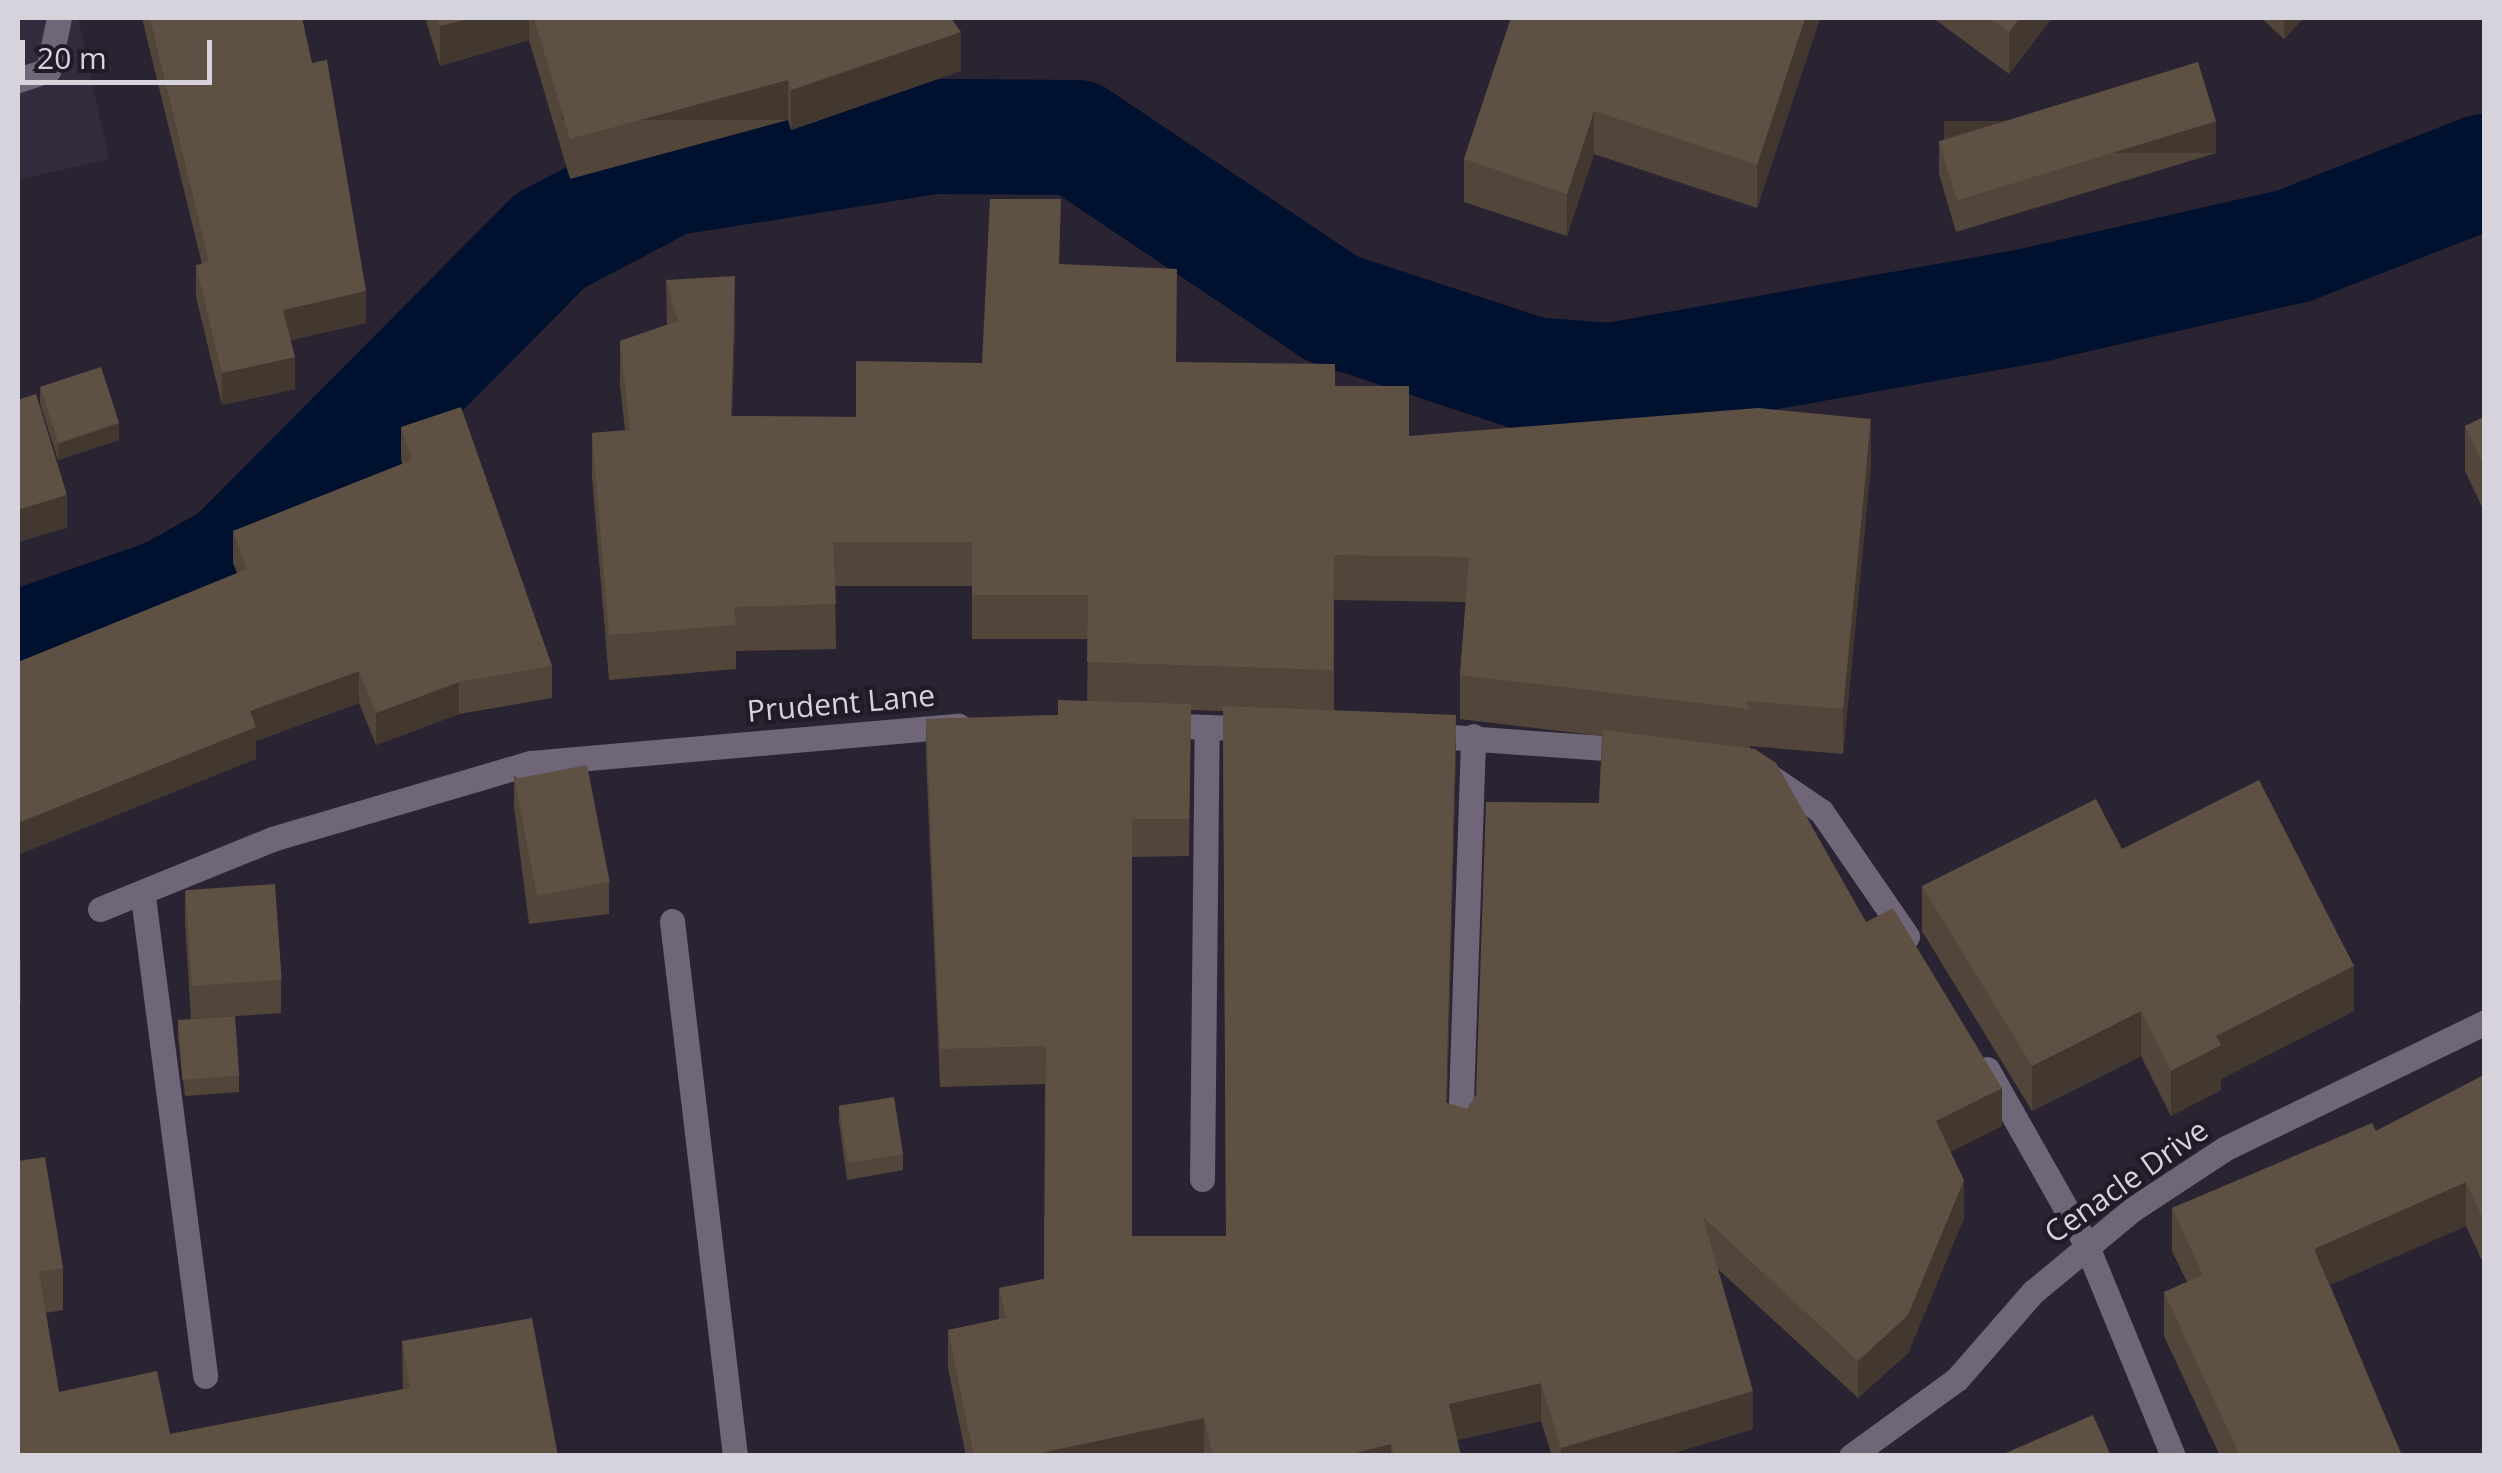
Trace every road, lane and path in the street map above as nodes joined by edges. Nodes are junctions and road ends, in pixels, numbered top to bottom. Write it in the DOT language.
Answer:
graph roads {
  1 [pos="59,18"];
  2 [pos="18,80"];
  3 [pos="981,724"];
  4 [pos="1132,724"];
  5 [pos="1207,727"];
  6 [pos="1283,730"];
  7 [pos="1397,734"];
  8 [pos="1473,736"];
  9 [pos="1654,753"];
  10 [pos="1743,768"];
  11 [pos="143,898"];
  12 [pos="100,909"];
  13 [pos="672,921"];
  14 [pos="1926,969"];
  15 [pos="2484,1023"];
  16 [pos="1967,1036"];
  17 [pos="1460,1132"];
  18 [pos="1202,1179"];
  19 [pos="2086,1244"];
  20 [pos="204,1376"];
  21 [pos="735,1456"];
  22 [pos="1850,1456"];
  23 [pos="2173,1456"];
  1 -- 2 [label="street"];
  3 -- 11 [label="street, Prudent Lane"];
  4 -- 5 [label="street"];
  5 -- 6 [label="street"];
  5 -- 18 [label="street"];
  7 -- 8 [label="street"];
  8 -- 9 [label="street"];
  8 -- 17 [label="street"];
  10 -- 14 [label="street"];
  11 -- 12 [label="street, Prudent Lane"];
  11 -- 20 [label="street"];
  13 -- 21 [label="street"];
  15 -- 19 [label="street, Cenacle Drive"];
  16 -- 19 [label="street"];
  19 -- 22 [label="street, Cenacle Drive"];
  19 -- 23 [label="street"];
}
